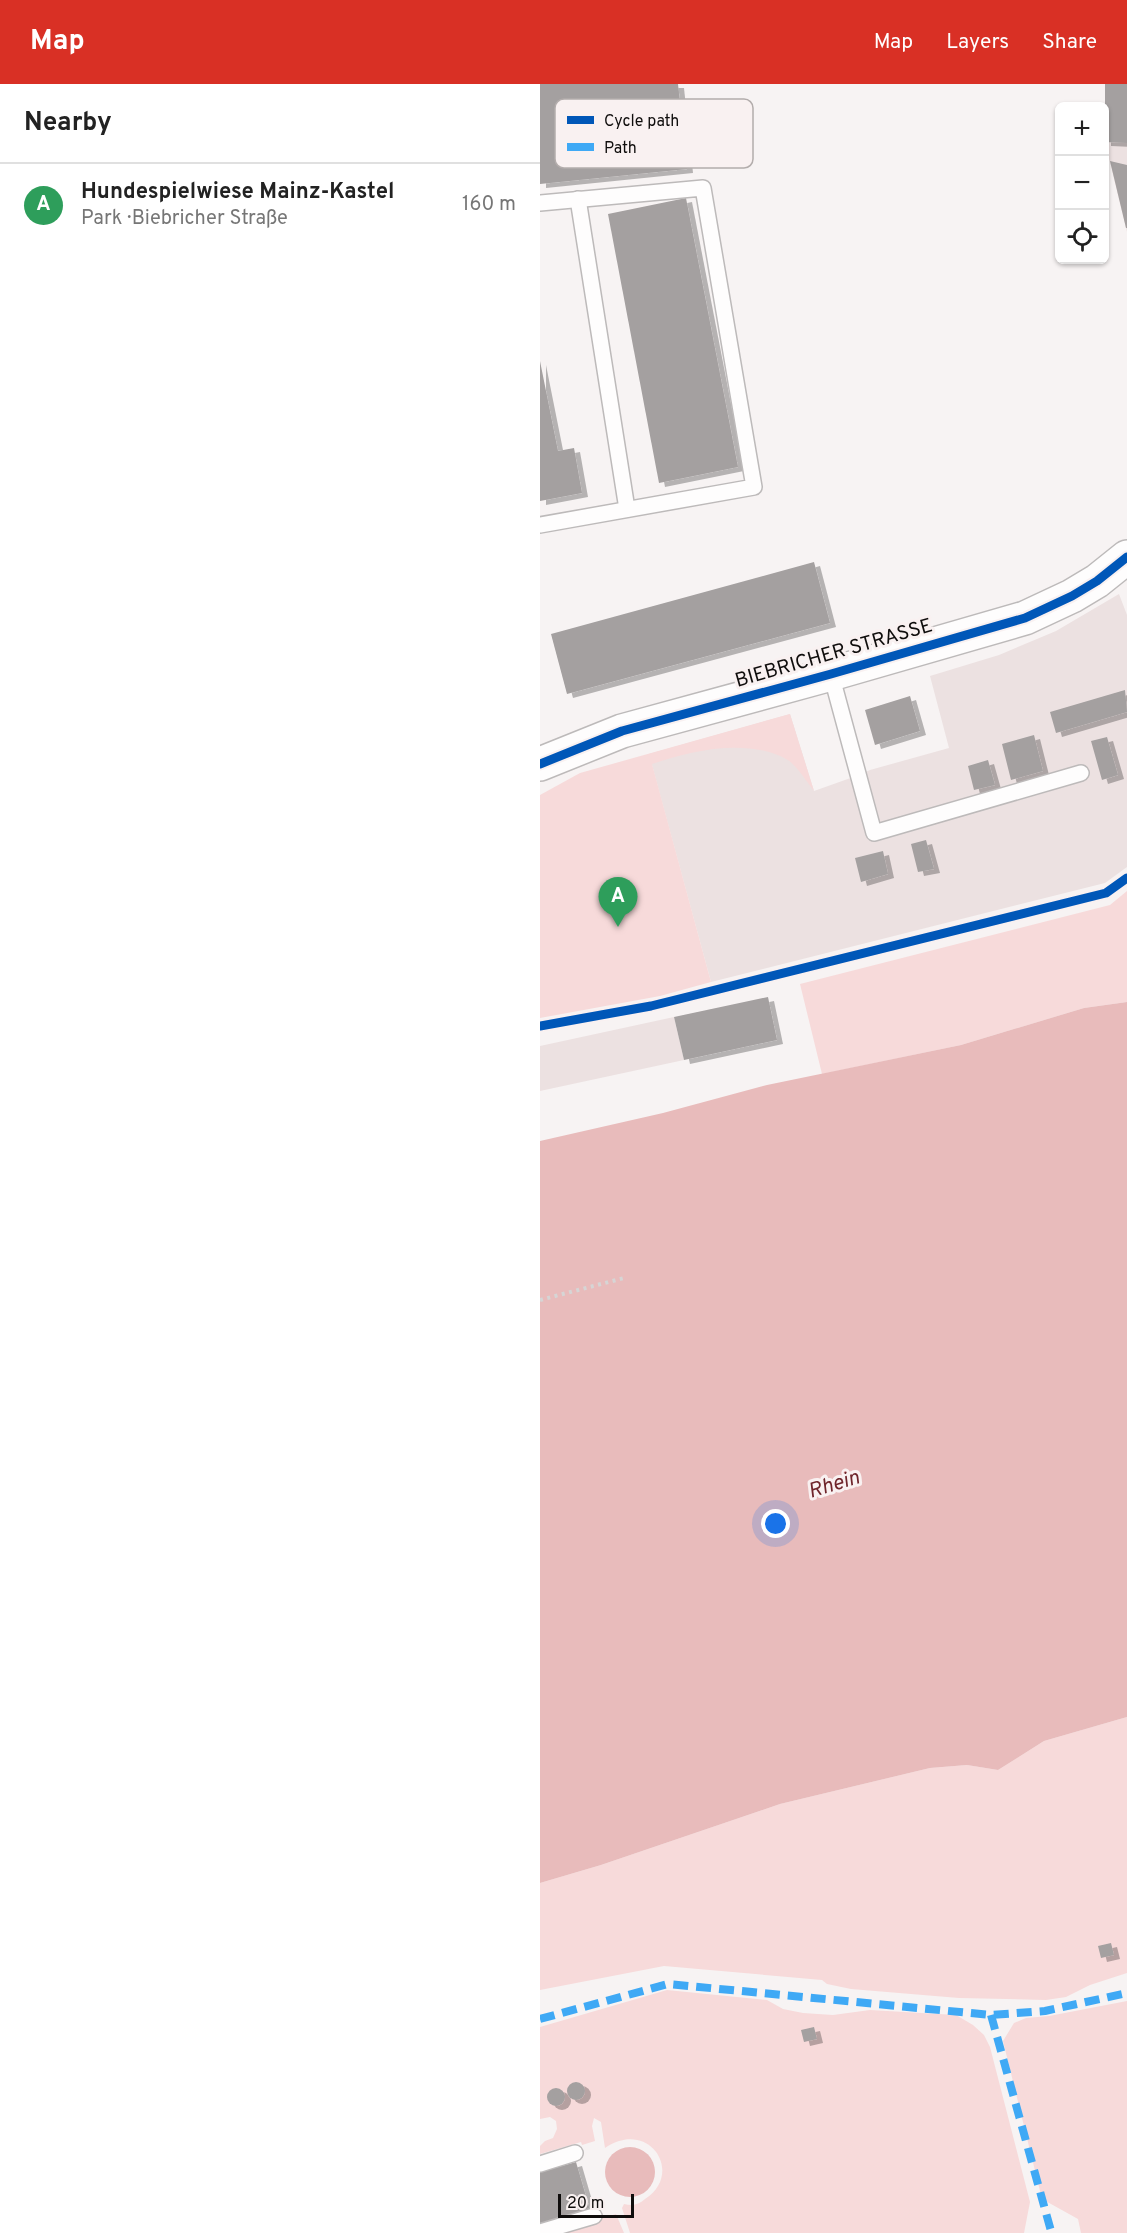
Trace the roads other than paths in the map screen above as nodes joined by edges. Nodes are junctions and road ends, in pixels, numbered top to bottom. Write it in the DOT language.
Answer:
graph roads {
  1 [pos="578,199"];
  2 [pos="540,203"];
  3 [pos="627,509"];
  4 [pos="540,525"];
  5 [pos="1127,557"];
  6 [pos="831,674"];
  7 [pos="540,764"];
  8 [pos="1081,773"];
  9 [pos="575,2153"];
  10 [pos="540,2164"];
  11 [pos="594,2216"];
  12 [pos="540,2232"];
  1 -- 2 [label="lane"];
  1 -- 3 [label="lane"];
  1 -- 3 [label="lane"];
  3 -- 4 [label="lane"];
  5 -- 6 [label="street, BIEBRICHER STRASSE"];
  6 -- 7 [label="street, BIEBRICHER STRASSE"];
  6 -- 8 [label="lane"];
  9 -- 10 [label="lane"];
  11 -- 12 [label="lane"];
}
